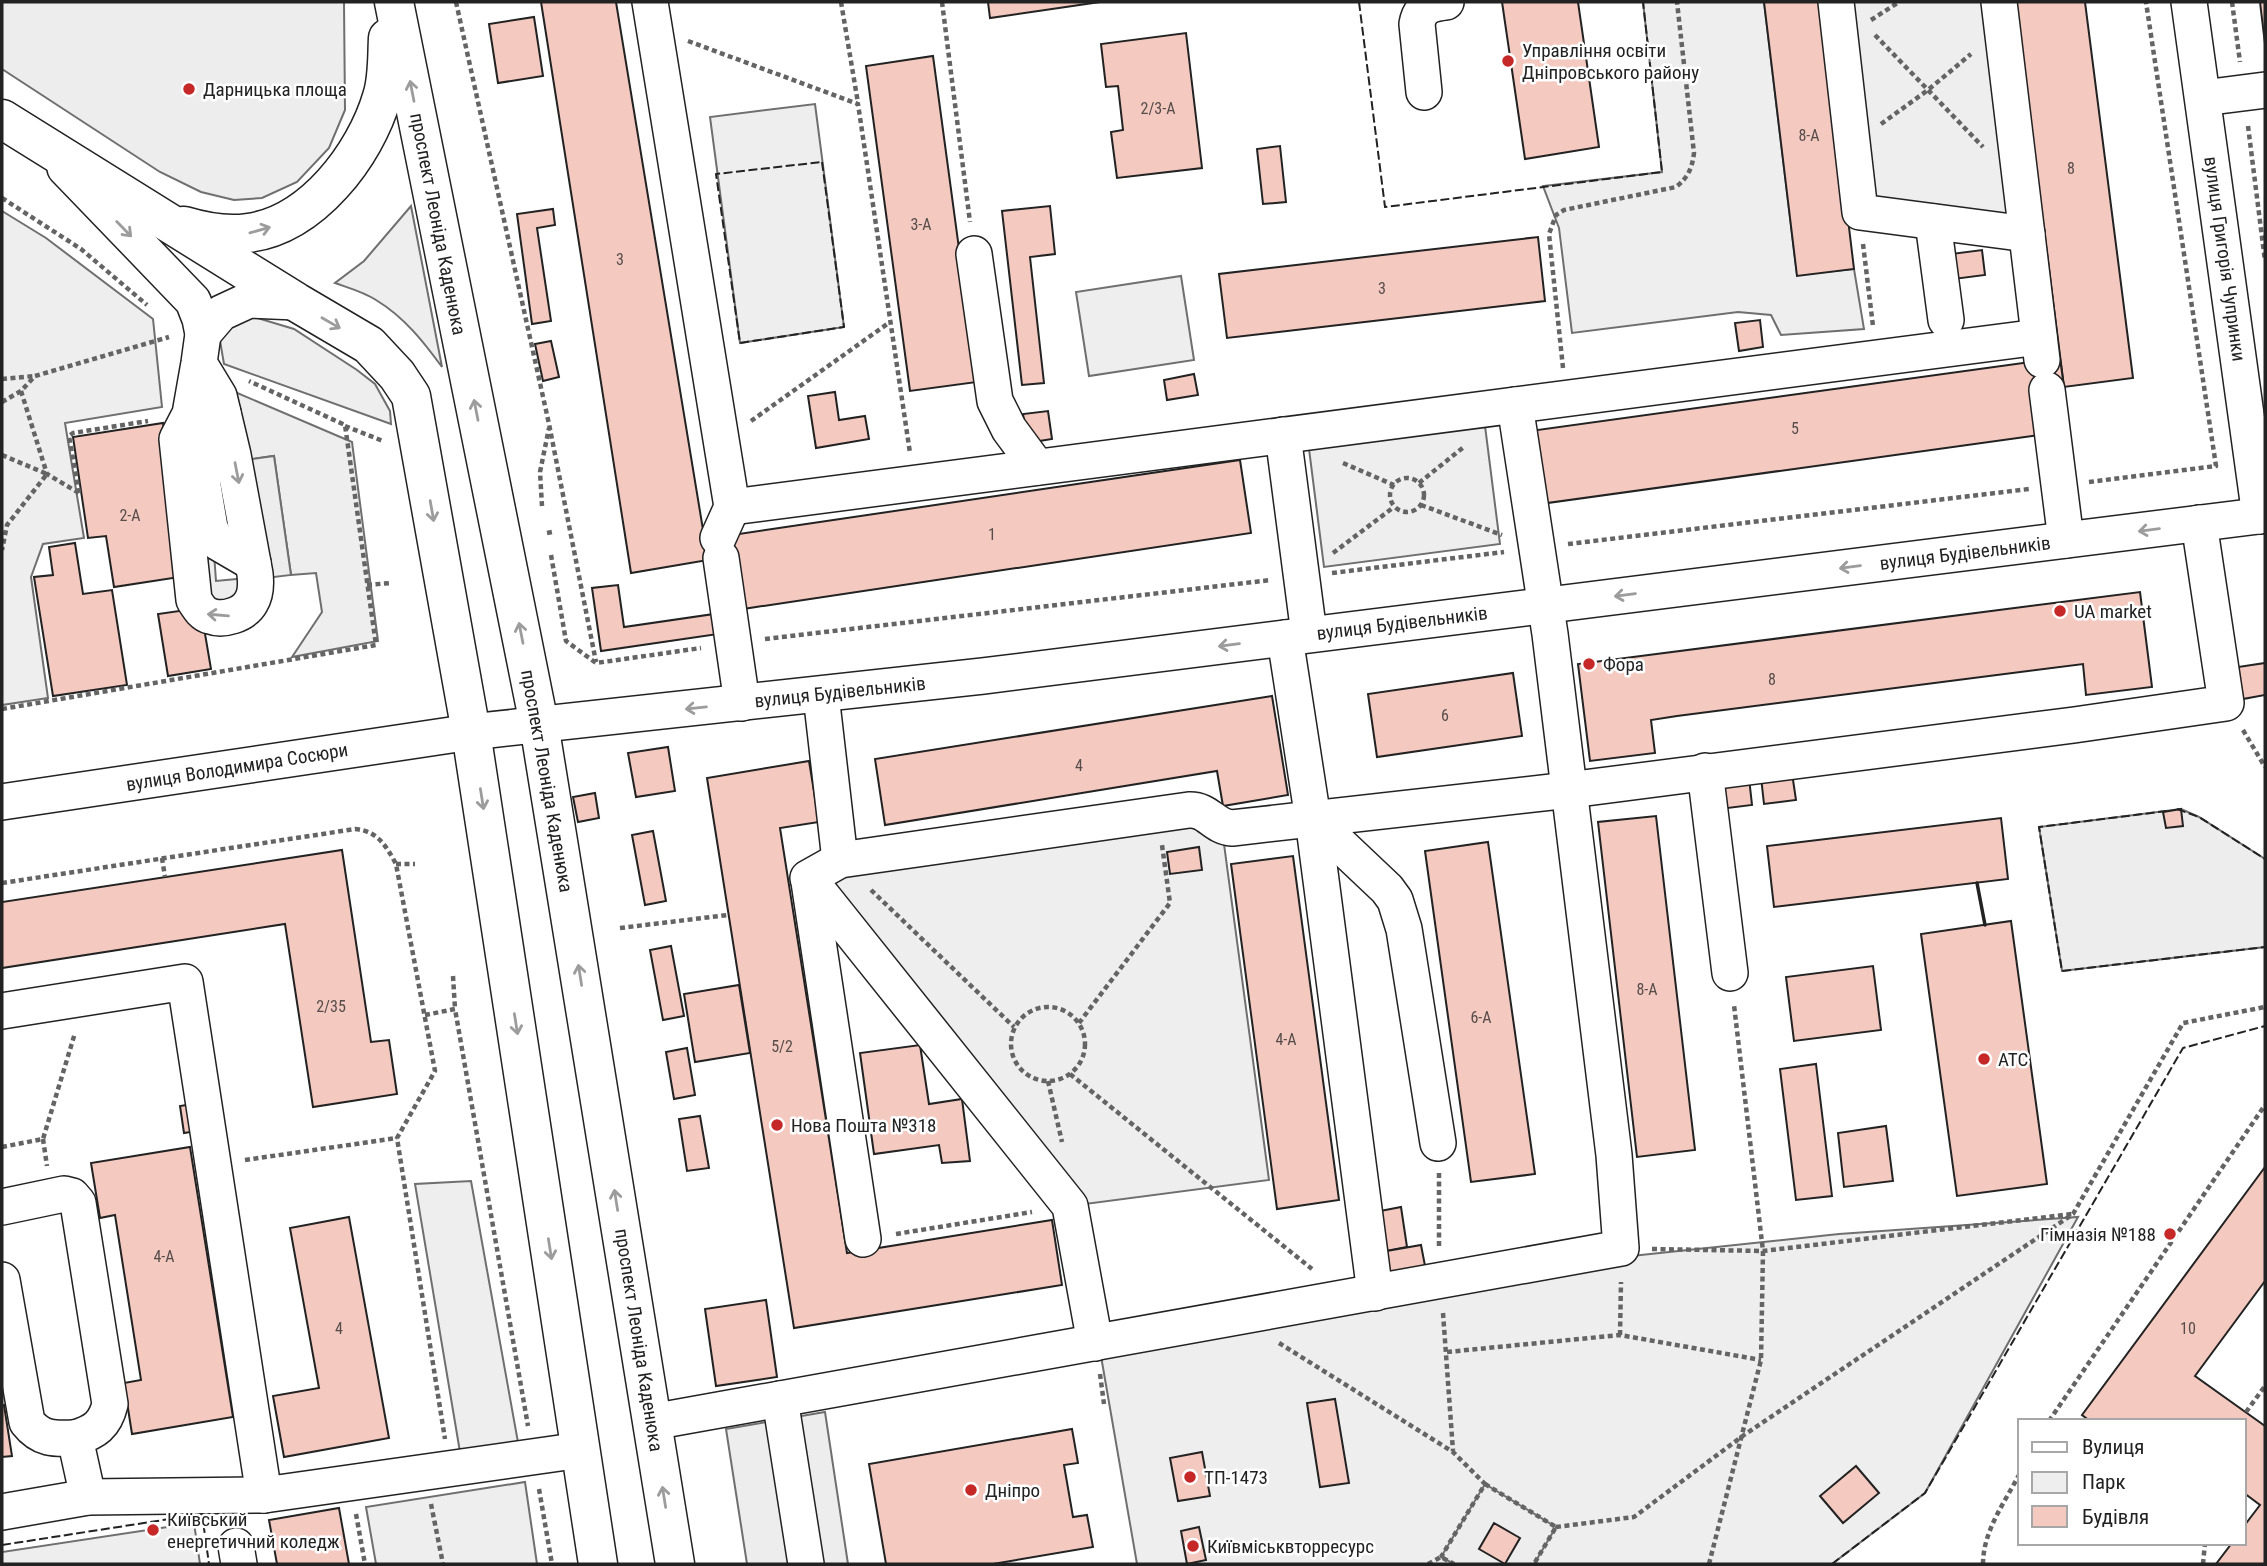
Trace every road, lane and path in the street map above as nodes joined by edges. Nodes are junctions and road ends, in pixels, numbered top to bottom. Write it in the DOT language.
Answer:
graph roads {
  1 [pos="393,2"];
  2 [pos="456,2"];
  3 [pos="841,2"];
  4 [pos="942,2"];
  5 [pos="1446,2"];
  6 [pos="1676,2"];
  7 [pos="1836,2"];
  8 [pos="2146,2"];
  9 [pos="2189,2"];
  10 [pos="2232,2"];
  11 [pos="652,15"];
  12 [pos="2000,15"];
  13 [pos="1871,31"];
  14 [pos="1928,90"];
  15 [pos="2255,91"];
  16 [pos="1424,92"];
  17 [pos="2203,98"];
  18 [pos="858,104"];
  19 [pos="2,119"];
  20 [pos="43,144"];
  21 [pos="1852,144"];
  22 [pos="1984,148"];
  23 [pos="2,198"];
  24 [pos="1860,212"];
  25 [pos="169,222"];
  26 [pos="1933,222"];
  27 [pos="2027,234"];
  28 [pos="974,254"];
  29 [pos="2265,261"];
  30 [pos="296,302"];
  31 [pos="151,308"];
  32 [pos="1946,320"];
  33 [pos="890,322"];
  34 [pos="194,344"];
  35 [pos="1876,358"];
  36 [pos="2043,362"];
  37 [pos="35,376"];
  38 [pos="238,376"];
  39 [pos="2,379"];
  40 [pos="20,391"];
  41 [pos="1567,398"];
  42 [pos="2,402"];
  43 [pos="1515,405"];
  44 [pos="206,413"];
  45 [pos="549,424"];
  46 [pos="345,425"];
  47 [pos="1283,435"];
  48 [pos="721,442"];
  49 [pos="390,444"];
  50 [pos="2,455"];
  51 [pos="1037,467"];
  52 [pos="47,474"];
  53 [pos="914,484"];
  54 [pos="2058,486"];
  55 [pos="1421,505"];
  56 [pos="542,506"];
  57 [pos="1394,507"];
  58 [pos="2263,515"];
  59 [pos="2199,523"];
  60 [pos="4,525"];
  61 [pos="724,534"];
  62 [pos="2066,540"];
  63 [pos="1536,548"];
  64 [pos="2,550"];
  65 [pos="551,555"];
  66 [pos="1301,577"];
  67 [pos="391,583"];
  68 [pos="367,585"];
  69 [pos="1545,605"];
  70 [pos="1297,636"];
  71 [pos="734,643"];
  72 [pos="596,663"];
  73 [pos="821,695"];
  74 [pos="742,703"];
  75 [pos="2226,703"];
  76 [pos="2,709"];
  77 [pos="539,724"];
  78 [pos="471,732"];
  79 [pos="2265,766"];
  80 [pos="1705,771"];
  81 [pos="1569,790"];
  82 [pos="2,803"];
  83 [pos="1158,814"];
  84 [pos="1313,819"];
  85 [pos="162,858"];
  86 [pos="840,860"];
  87 [pos="396,864"];
  88 [pos="415,864"];
  89 [pos="165,877"];
  90 [pos="808,878"];
  91 [pos="2,883"];
  92 [pos="728,915"];
  93 [pos="620,928"];
  94 [pos="1730,973"];
  95 [pos="453,976"];
  96 [pos="86,998"];
  97 [pos="2265,1007"];
  98 [pos="456,1009"];
  99 [pos="2,1011"];
  100 [pos="425,1015"];
  101 [pos="1079,1023"];
  102 [pos="1014,1027"];
  103 [pos="1070,1074"];
  104 [pos="2265,1105"];
  105 [pos="397,1138"];
  106 [pos="1438,1143"];
  107 [pos="2,1147"];
  108 [pos="214,1164"];
  109 [pos="1070,1206"];
  110 [pos="2,1207"];
  111 [pos="2073,1214"];
  112 [pos="863,1239"];
  113 [pos="1621,1248"];
  114 [pos="1763,1251"];
  115 [pos="2,1280"];
  116 [pos="1361,1295"];
  117 [pos="1237,1317"];
  118 [pos="1620,1335"];
  119 [pos="1095,1343"];
  120 [pos="1447,1352"];
  121 [pos="1761,1360"];
  122 [pos="2265,1387"];
  123 [pos="780,1399"];
  124 [pos="2246,1412"];
  125 [pos="2050,1419"];
  126 [pos="652,1422"];
  127 [pos="1744,1434"];
  128 [pos="75,1437"];
  129 [pos="580,1450"];
  130 [pos="534,1457"];
  131 [pos="438,1470"];
  132 [pos="2018,1478"];
  133 [pos="351,1483"];
  134 [pos="1485,1485"];
  135 [pos="264,1495"];
  136 [pos="88,1497"];
  137 [pos="2,1511"];
  138 [pos="1556,1527"];
  139 [pos="2205,1545"];
  140 [pos="1441,1557"];
  141 [pos="365,1564"];
  142 [pos="443,1564"];
  143 [pos="552,1564"];
  144 [pos="598,1564"];
  145 [pos="674,1564"];
  146 [pos="806,1564"];
  147 [pos="1428,1564"];
  148 [pos="1454,1564"];
  149 [pos="1534,1564"];
  150 [pos="1709,1564"];
  151 [pos="1983,1564"];
  152 [pos="2203,1564"];
  25 -- 1 [label="highway, one-way"];
  77 -- 1 [label="highway, проспект Леоніда Каденюка, one-way"];
  2 -- 45 [label="path"];
  3 -- 18 [label="path"];
  4 -- 28 [label="path"];
  5 -- 16 [label="street"];
  6 -- 41 [label="path"];
  7 -- 21 [label="street"];
  8 -- 54 [label="path"];
  9 -- 17 [label="street, вулиця Григорія Чупринки"];
  10 -- 15 [label="path"];
  11 -- 18 [label="path"];
  11 -- 48 [label="street"];
  12 -- 14 [label="path"];
  12 -- 27 [label="street"];
  13 -- 14 [label="path"];
  14 -- 21 [label="path"];
  14 -- 22 [label="path"];
  15 -- 17 [label="street"];
  15 -- 29 [label="path"];
  17 -- 58 [label="street, вулиця Григорія Чупринки"];
  18 -- 33 [label="path"];
  19 -- 20 [label="highway"];
  20 -- 25 [label="highway"];
  20 -- 34 [label="street, one-way"];
  21 -- 24 [label="street"];
  23 -- 31 [label="path"];
  24 -- 26 [label="street"];
  24 -- 35 [label="path"];
  25 -- 30 [label="highway"];
  26 -- 27 [label="street"];
  26 -- 32 [label="street"];
  27 -- 36 [label="street"];
  28 -- 51 [label="street"];
  30 -- 34 [label="street"];
  30 -- 78 [label="highway, one-way"];
  33 -- 48 [label="path"];
  33 -- 53 [label="path"];
  34 -- 37 [label="path"];
  34 -- 44 [label="street"];
  35 -- 36 [label="street"];
  35 -- 41 [label="street"];
  36 -- 54 [label="street"];
  37 -- 39 [label="path"];
  37 -- 40 [label="path"];
  38 -- 46 [label="path"];
  40 -- 42 [label="path"];
  40 -- 52 [label="path"];
  41 -- 43 [label="street"];
  43 -- 47 [label="street"];
  43 -- 63 [label="street"];
  44 -- 44 [label="street, one-way"];
  44 -- 52 [label="path"];
  45 -- 56 [label="path"];
  45 -- 72 [label="path"];
  46 -- 49 [label="path"];
  46 -- 68 [label="path"];
  47 -- 51 [label="street"];
  47 -- 66 [label="street"];
  48 -- 61 [label="street"];
  50 -- 52 [label="path"];
  51 -- 53 [label="street"];
  52 -- 60 [label="path"];
  53 -- 61 [label="street"];
  54 -- 62 [label="street"];
  54 -- 63 [label="path"];
  55 -- 57 [label="path"];
  55 -- 57 [label="path"];
  55 -- 63 [label="path"];
  57 -- 66 [label="path"];
  58 -- 59 [label="street, вулиця Будівельників"];
  59 -- 62 [label="street, вулиця Будівельників, one-way"];
  59 -- 75 [label="street"];
  60 -- 64 [label="path"];
  61 -- 71 [label="street"];
  62 -- 69 [label="street, вулиця Будівельників, one-way"];
  63 -- 66 [label="path"];
  63 -- 69 [label="street"];
  65 -- 72 [label="path"];
  66 -- 70 [label="street"];
  66 -- 71 [label="path"];
  67 -- 68 [label="path"];
  68 -- 76 [label="path"];
  69 -- 70 [label="street, вулиця Будівельників"];
  69 -- 81 [label="street"];
  70 -- 73 [label="street, вулиця Будівельників, one-way"];
  70 -- 84 [label="street"];
  71 -- 72 [label="path"];
  71 -- 74 [label="street"];
  73 -- 74 [label="street, вулиця Будівельників"];
  73 -- 86 [label="street"];
  74 -- 77 [label="street, вулиця Будівельників, one-way"];
  75 -- 79 [label="path"];
  75 -- 80 [label="street"];
  77 -- 78 [label="street, вулиця Будівельників"];
  126 -- 77 [label="highway, проспект Леоніда Каденюка, one-way"];
  78 -- 82 [label="street, вулиця Володимира Сосюри"];
  78 -- 129 [label="highway, one-way"];
  80 -- 81 [label="street"];
  80 -- 94 [label="street"];
  81 -- 84 [label="street"];
  81 -- 113 [label="street"];
  83 -- 84 [label="street"];
  83 -- 86 [label="street"];
  83 -- 101 [label="path"];
  84 -- 106 [label="street"];
  84 -- 116 [label="street"];
  85 -- 87 [label="path"];
  85 -- 89 [label="path"];
  85 -- 91 [label="path"];
  86 -- 90 [label="street"];
  86 -- 102 [label="path"];
  87 -- 88 [label="path"];
  87 -- 100 [label="path"];
  90 -- 109 [label="street"];
  90 -- 112 [label="street"];
  92 -- 93 [label="path"];
  94 -- 114 [label="path"];
  95 -- 98 [label="path"];
  96 -- 99 [label="street"];
  96 -- 107 [label="path"];
  96 -- 108 [label="street"];
  97 -- 111 [label="path"];
  98 -- 100 [label="path"];
  98 -- 130 [label="path"];
  100 -- 105 [label="path"];
  101 -- 102 [label="path"];
  101 -- 103 [label="path"];
  102 -- 103 [label="path"];
  103 -- 116 [label="path"];
  104 -- 125 [label="path"];
  105 -- 108 [label="path"];
  105 -- 131 [label="path"];
  108 -- 135 [label="street"];
  109 -- 112 [label="path"];
  109 -- 119 [label="street"];
  110 -- 128 [label="street"];
  111 -- 114 [label="path"];
  111 -- 127 [label="path"];
  113 -- 114 [label="path"];
  113 -- 116 [label="street"];
  113 -- 118 [label="path"];
  114 -- 121 [label="path"];
  115 -- 128 [label="street"];
  116 -- 117 [label="street"];
  117 -- 119 [label="street"];
  117 -- 134 [label="path"];
  118 -- 120 [label="path"];
  118 -- 121 [label="path"];
  119 -- 123 [label="street"];
  121 -- 127 [label="path"];
  122 -- 124 [label="path"];
  123 -- 126 [label="street"];
  123 -- 146 [label="street"];
  145 -- 126 [label="highway, проспект Леоніда Каденюка, one-way"];
  127 -- 138 [label="path"];
  127 -- 150 [label="path"];
  128 -- 136 [label="street"];
  129 -- 130 [label="street"];
  129 -- 144 [label="highway"];
  130 -- 131 [label="street"];
  130 -- 143 [label="path"];
  131 -- 133 [label="street"];
  131 -- 142 [label="path"];
  132 -- 151 [label="path"];
  133 -- 135 [label="street"];
  133 -- 141 [label="path"];
  134 -- 138 [label="path"];
  134 -- 140 [label="path"];
  135 -- 136 [label="street"];
  136 -- 137 [label="street"];
  138 -- 149 [label="path"];
  139 -- 152 [label="path"];
  140 -- 147 [label="path"];
  140 -- 148 [label="path"];
}
